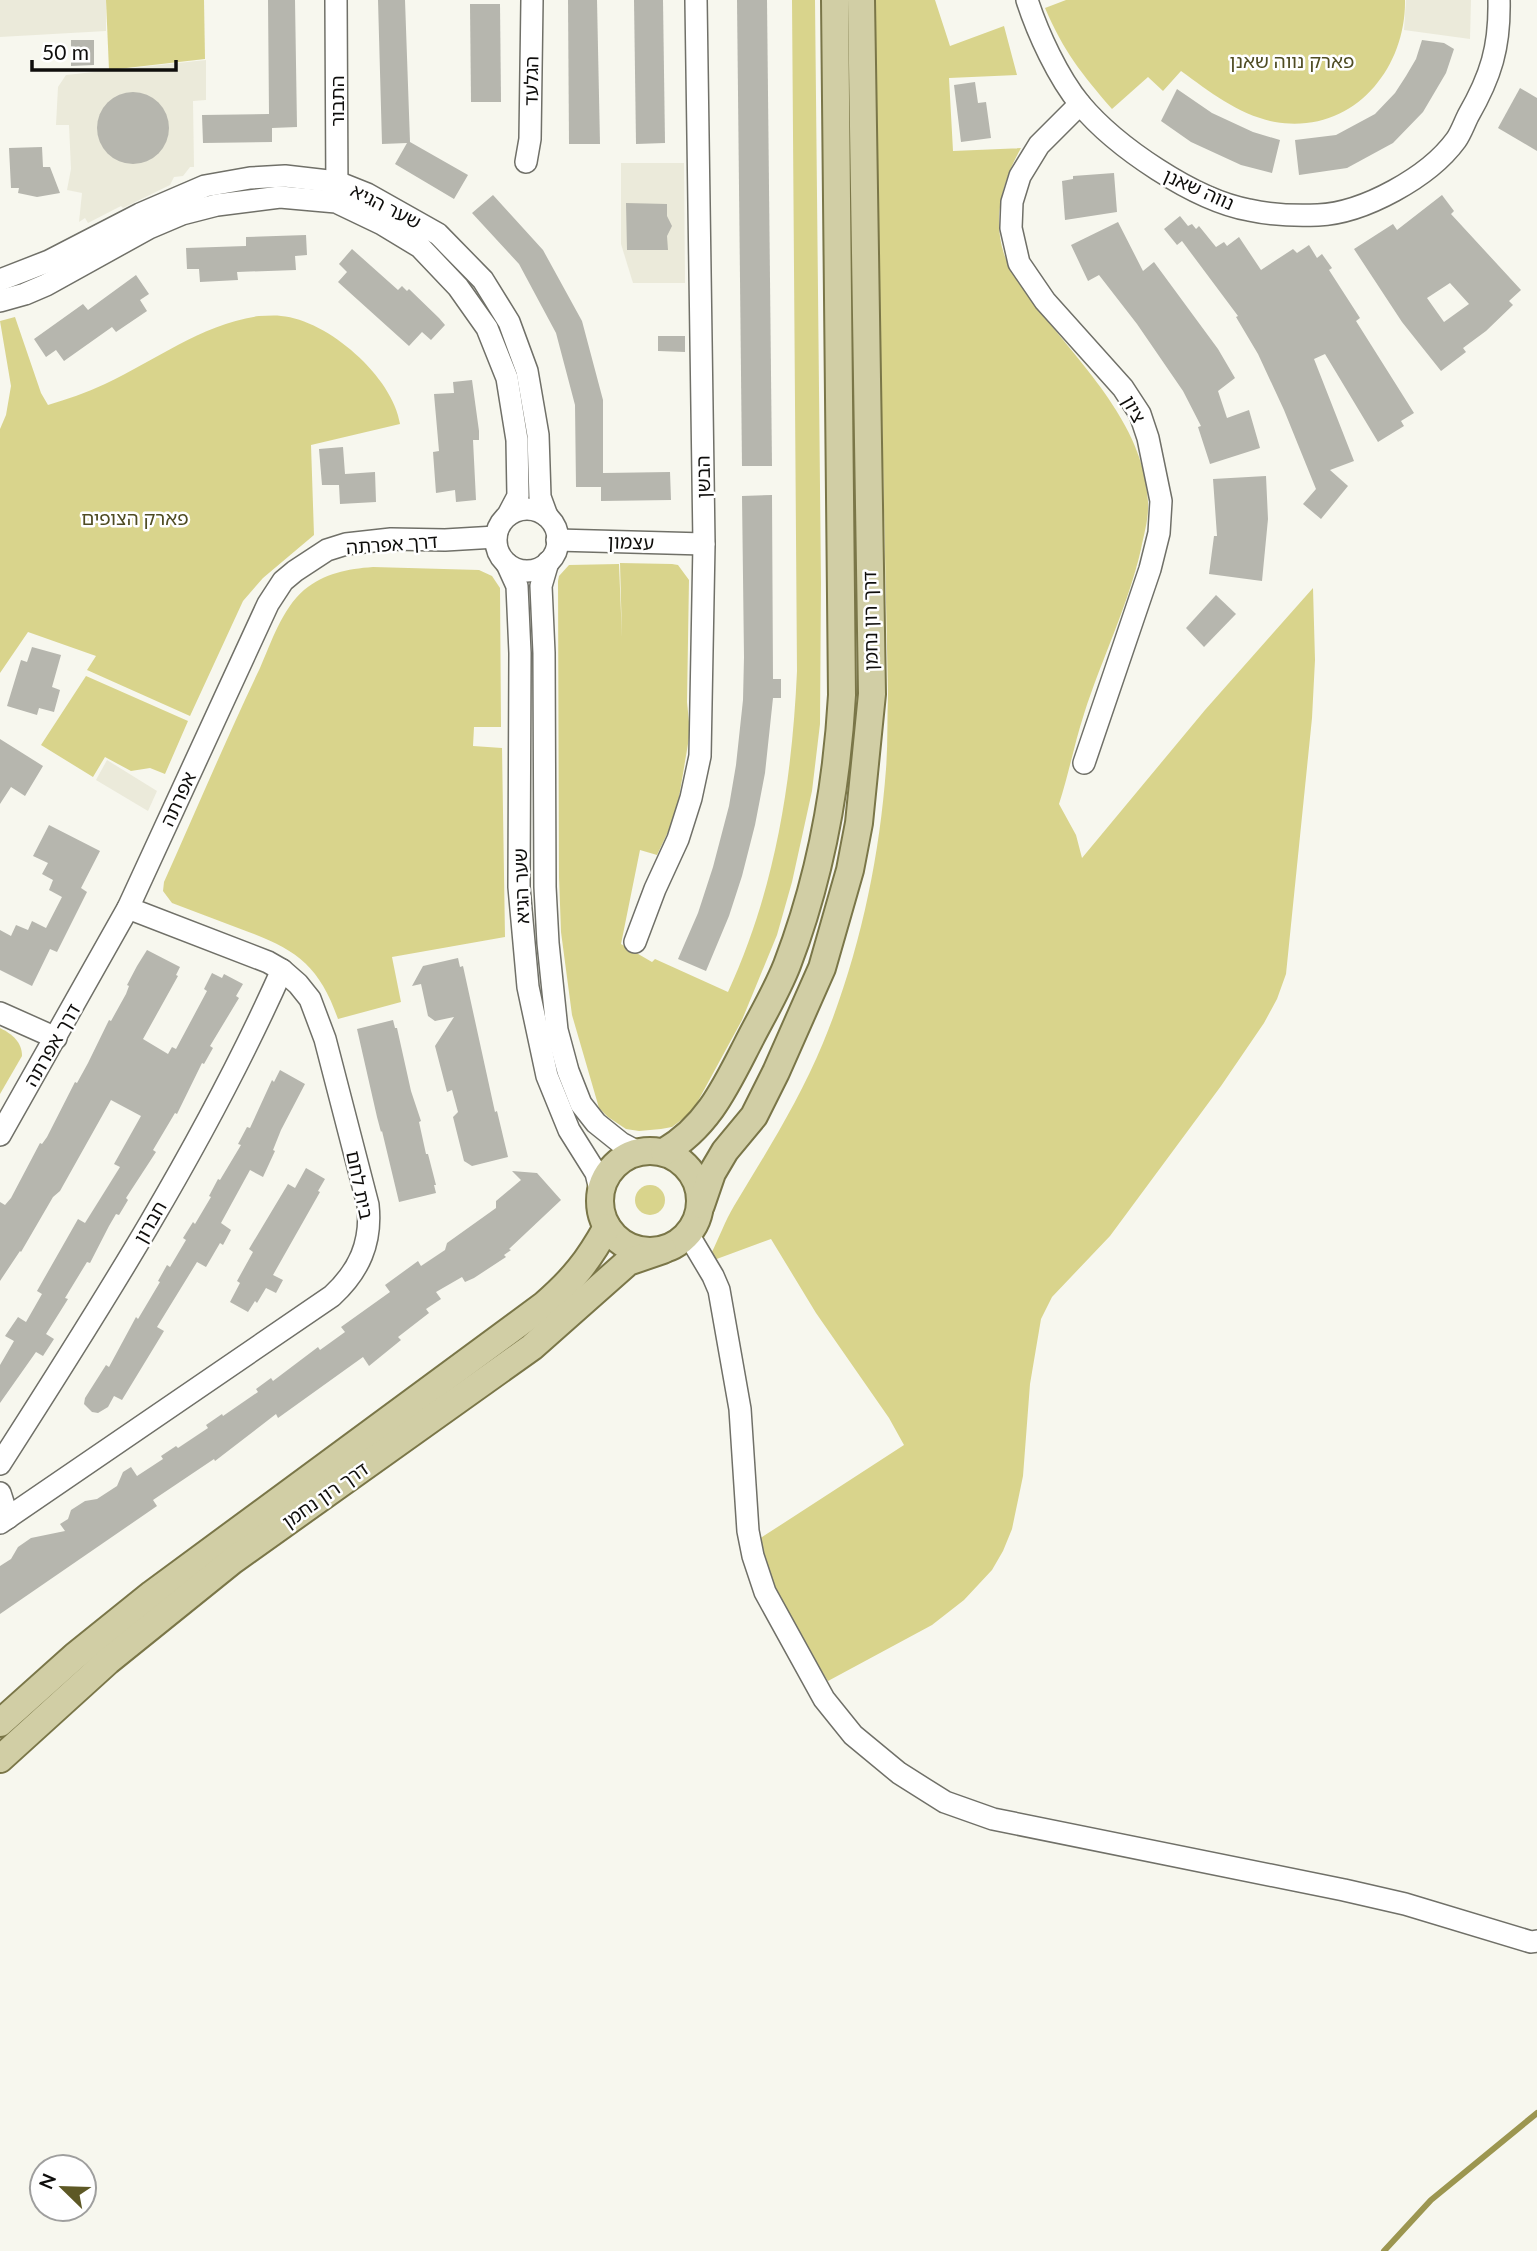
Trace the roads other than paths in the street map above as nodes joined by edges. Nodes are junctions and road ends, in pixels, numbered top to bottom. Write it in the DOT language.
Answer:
graph roads {
  1 [pos="335,0"];
  2 [pos="532,0"];
  3 [pos="696,0"];
  4 [pos="835,0"];
  5 [pos="861,0"];
  6 [pos="1027,0"];
  7 [pos="1499,0"];
  8 [pos="1080,104"];
  9 [pos="526,162"];
  10 [pos="337,192"];
  11 [pos="0,280"];
  12 [pos="0,301"];
  13 [pos="508,515"];
  14 [pos="547,516"];
  15 [pos="496,537"];
  16 [pos="558,540"];
  17 [pos="704,544"];
  18 [pos="548,562"];
  19 [pos="507,564"];
  20 [pos="268,604"];
  21 [pos="1084,763"];
  22 [pos="128,908"];
  23 [pos="635,942"];
  24 [pos="282,970"];
  25 [pos="82,992"];
  26 [pos="0,1013"];
  27 [pos="56,1038"];
  28 [pos="0,1135"];
  29 [pos="651,1152"];
  30 [pos="601,1194"];
  31 [pos="701,1205"];
  32 [pos="607,1227"];
  33 [pos="688,1234"];
  34 [pos="663,1250"];
  35 [pos="0,1464"];
  36 [pos="0,1493"];
  37 [pos="4,1521"];
  38 [pos="0,1723"];
  39 [pos="0,1759"];
  40 [pos="1537,1941"];
  1 -- 10 [label="street, התבור"];
  2 -- 9 [label="street, הגלעד"];
  3 -- 17 [label="street, הבשן"];
  4 -- 29 [label="main road, דרך רון נחמן"];
  5 -- 31 [label="main road, דרך רון נחמן"];
  6 -- 8 [label="street, נווה שאנן"];
  7 -- 8 [label="street, נווה שאנן"];
  8 -- 21 [label="street, ציון"];
  10 -- 11 [label="street, שער הגיא"];
  10 -- 12 [label="street, שער הגיא"];
  10 -- 13 [label="street, שער הגיא"];
  10 -- 14 [label="street, שער הגיא"];
  13 -- 14 [label="street"];
  13 -- 15 [label="street"];
  14 -- 16 [label="street"];
  15 -- 19 [label="street"];
  15 -- 20 [label="street, דרך אפרתה"];
  16 -- 17 [label="street, עצמון"];
  16 -- 18 [label="street"];
  17 -- 23 [label="street, הבשן"];
  18 -- 19 [label="street"];
  18 -- 29 [label="street, שער הגיא"];
  19 -- 30 [label="street, שער הגיא"];
  20 -- 22 [label="street, אפרתה"];
  22 -- 24 [label="street, בית לחם"];
  22 -- 25 [label="street, אפרתה"];
  24 -- 35 [label="street, חברון"];
  24 -- 37 [label="street, בית לחם"];
  25 -- 27 [label="street, דרך אפרתה"];
  26 -- 27 [label="street"];
  27 -- 28 [label="street, דרך אפרתה"];
  29 -- 30 [label="main road"];
  29 -- 31 [label="main road"];
  30 -- 32 [label="main road"];
  31 -- 33 [label="main road"];
  32 -- 34 [label="main road"];
  32 -- 38 [label="main road, דרך רון נחמן"];
  33 -- 34 [label="main road"];
  33 -- 40 [label="street"];
  34 -- 39 [label="main road, דרך רון נחמן"];
  36 -- 37 [label="street"];
}
